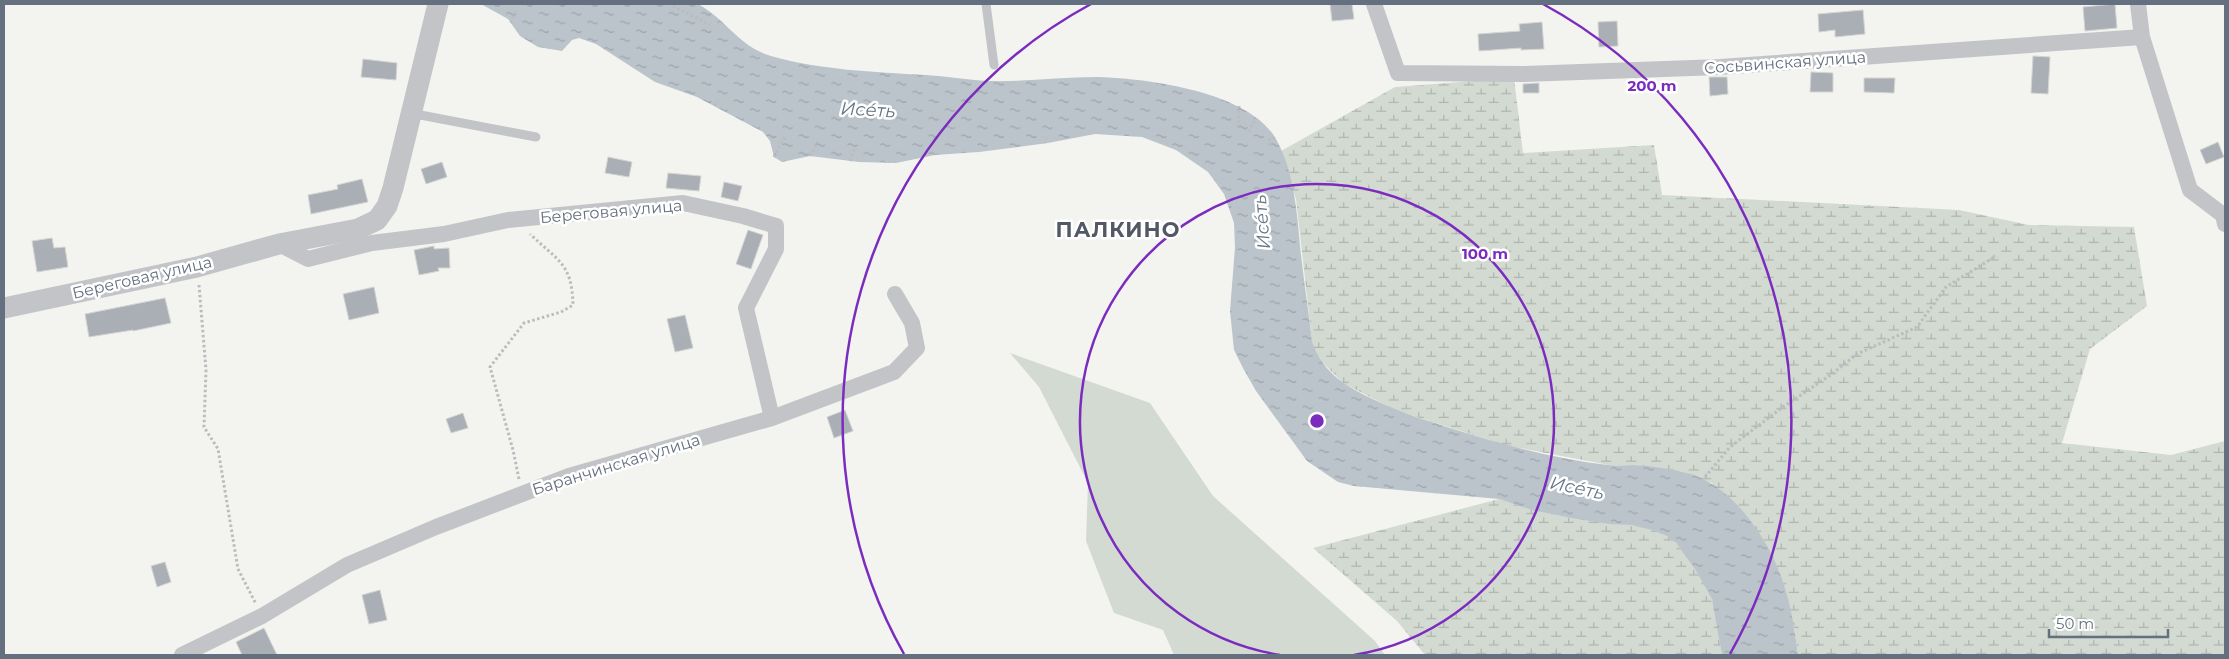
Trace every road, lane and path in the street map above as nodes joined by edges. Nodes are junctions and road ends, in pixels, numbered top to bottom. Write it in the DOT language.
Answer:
graph roads {
  1 [pos="986,4"];
  2 [pos="1374,4"];
  3 [pos="2138,4"];
  4 [pos="673,6"];
  5 [pos="438,7"];
  6 [pos="516,10"];
  7 [pos="511,23"];
  8 [pos="710,25"];
  9 [pos="2142,37"];
  10 [pos="994,65"];
  11 [pos="718,100"];
  12 [pos="715,106"];
  13 [pos="1239,106"];
  14 [pos="410,114"];
  15 [pos="1256,118"];
  16 [pos="1238,123"];
  17 [pos="1249,132"];
  18 [pos="786,135"];
  19 [pos="536,137"];
  20 [pos="1275,138"];
  21 [pos="818,141"];
  22 [pos="1270,146"];
  23 [pos="855,147"];
  24 [pos="810,156"];
  25 [pos="774,157"];
  26 [pos="850,161"];
  27 [pos="508,220"];
  28 [pos="2225,224"];
  29 [pos="279,244"];
  30 [pos="1996,256"];
  31 [pos="197,267"];
  32 [pos="894,294"];
  33 [pos="4,308"];
  34 [pos="772,418"];
  35 [pos="1705,478"];
  36 [pos="522,494"];
  37 [pos="262,616"];
  38 [pos="182,655"];
  1 -- 10 [label="lane"];
  2 -- 9 [label="street, Сосьвинская улица"];
  3 -- 9 [label="street"];
  4 -- 8 [label="path"];
  5 -- 14 [label="street, Береговая улица"];
  6 -- 7 [label="path"];
  9 -- 28 [label="street"];
  11 -- 12 [label="path"];
  13 -- 16 [label="path"];
  14 -- 19 [label="lane"];
  14 -- 29 [label="street, Береговая улица"];
  15 -- 17 [label="path"];
  18 -- 25 [label="path"];
  20 -- 22 [label="path"];
  21 -- 24 [label="path"];
  23 -- 26 [label="path"];
  27 -- 29 [label="street, Береговая улица"];
  27 -- 34 [label="street, Береговая улица"];
  27 -- 36 [label="path"];
  29 -- 31 [label="street, Береговая улица"];
  30 -- 35 [label="path"];
  31 -- 33 [label="street, Береговая улица"];
  31 -- 37 [label="path"];
  32 -- 34 [label="street, Баранчинская улица"];
  34 -- 36 [label="street, Баранчинская улица"];
  36 -- 37 [label="street, Баранчинская улица"];
  37 -- 38 [label="street, Баранчинская улица"];
}
